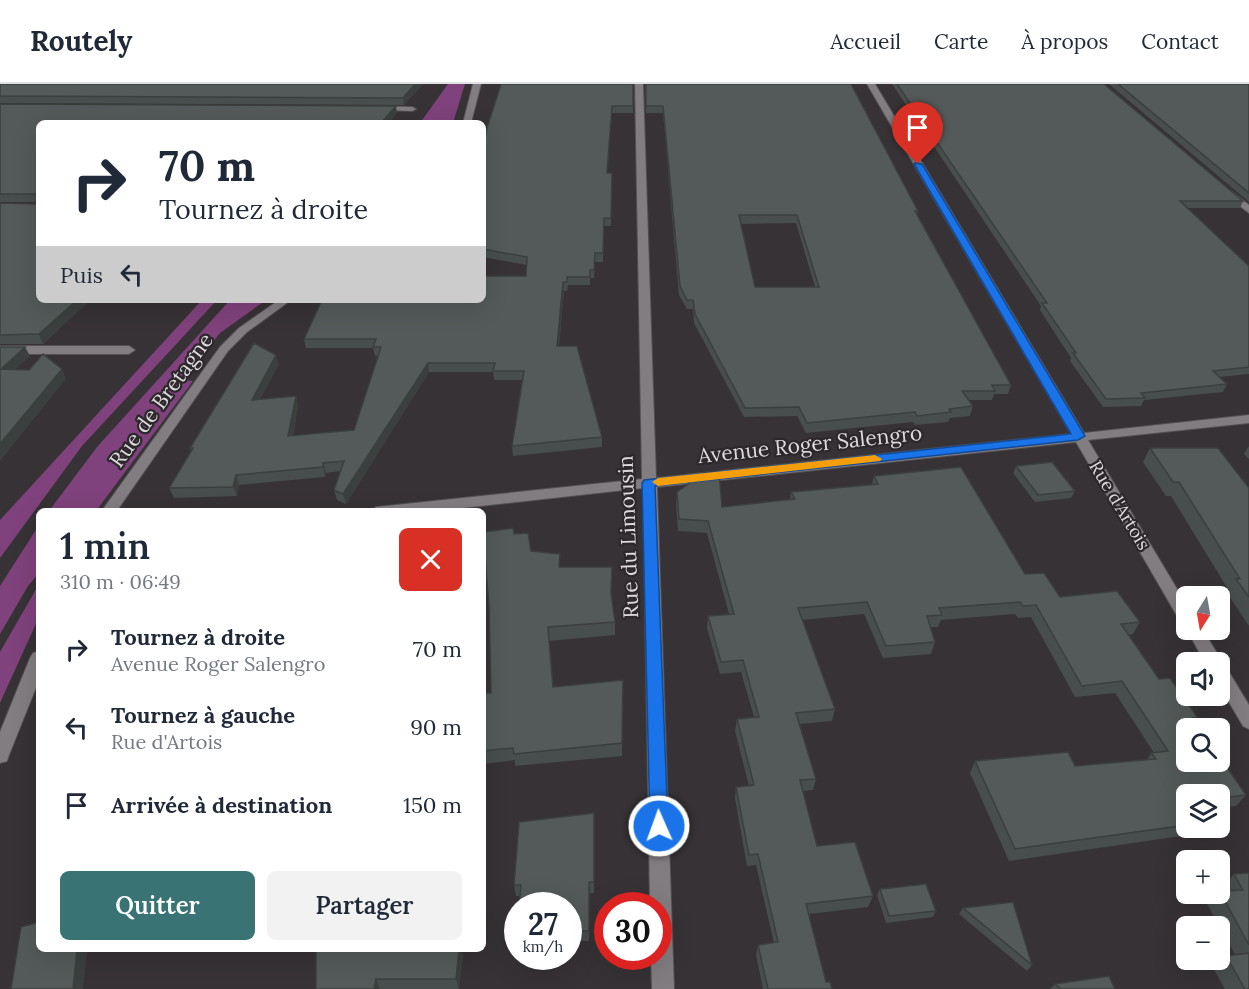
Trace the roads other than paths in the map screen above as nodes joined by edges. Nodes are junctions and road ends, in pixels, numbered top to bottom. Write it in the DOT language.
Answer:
graph roads {
  1 [pos="477,84"];
  2 [pos="639,84"];
  3 [pos="871,84"];
  4 [pos="365,108"];
  5 [pos="412,109"];
  6 [pos="468,120"];
  7 [pos="1223,188"];
  8 [pos="1249,210"];
  9 [pos="282,303"];
  10 [pos="0,350"];
  11 [pos="129,350"];
  12 [pos="1249,419"];
  13 [pos="1078,436"];
  14 [pos="649,483"];
  15 [pos="111,508"];
  16 [pos="414,508"];
  17 [pos="1176,599"];
  18 [pos="36,665"];
  19 [pos="1230,689"];
  20 [pos="1249,721"];
  21 [pos="0,755"];
  22 [pos="663,989"];
  1 -- 6 [label="street"];
  2 -- 14 [label="street, Rue du Limousin"];
  3 -- 13 [label="street, Rue d'Artois"];
  4 -- 5 [label="street"];
  7 -- 8 [label="street"];
  9 -- 15 [label="street, Rue de Bretagne"];
  10 -- 11 [label="street"];
  12 -- 13 [label="street, Avenue Roger Salengro"];
  13 -- 14 [label="street, Avenue Roger Salengro"];
  13 -- 17 [label="street, Rue d'Artois"];
  14 -- 16 [label="street, Avenue Roger Salengro"];
  14 -- 22 [label="street, Rue du Limousin"];
  18 -- 21 [label="street"];
  19 -- 20 [label="street"];
}
